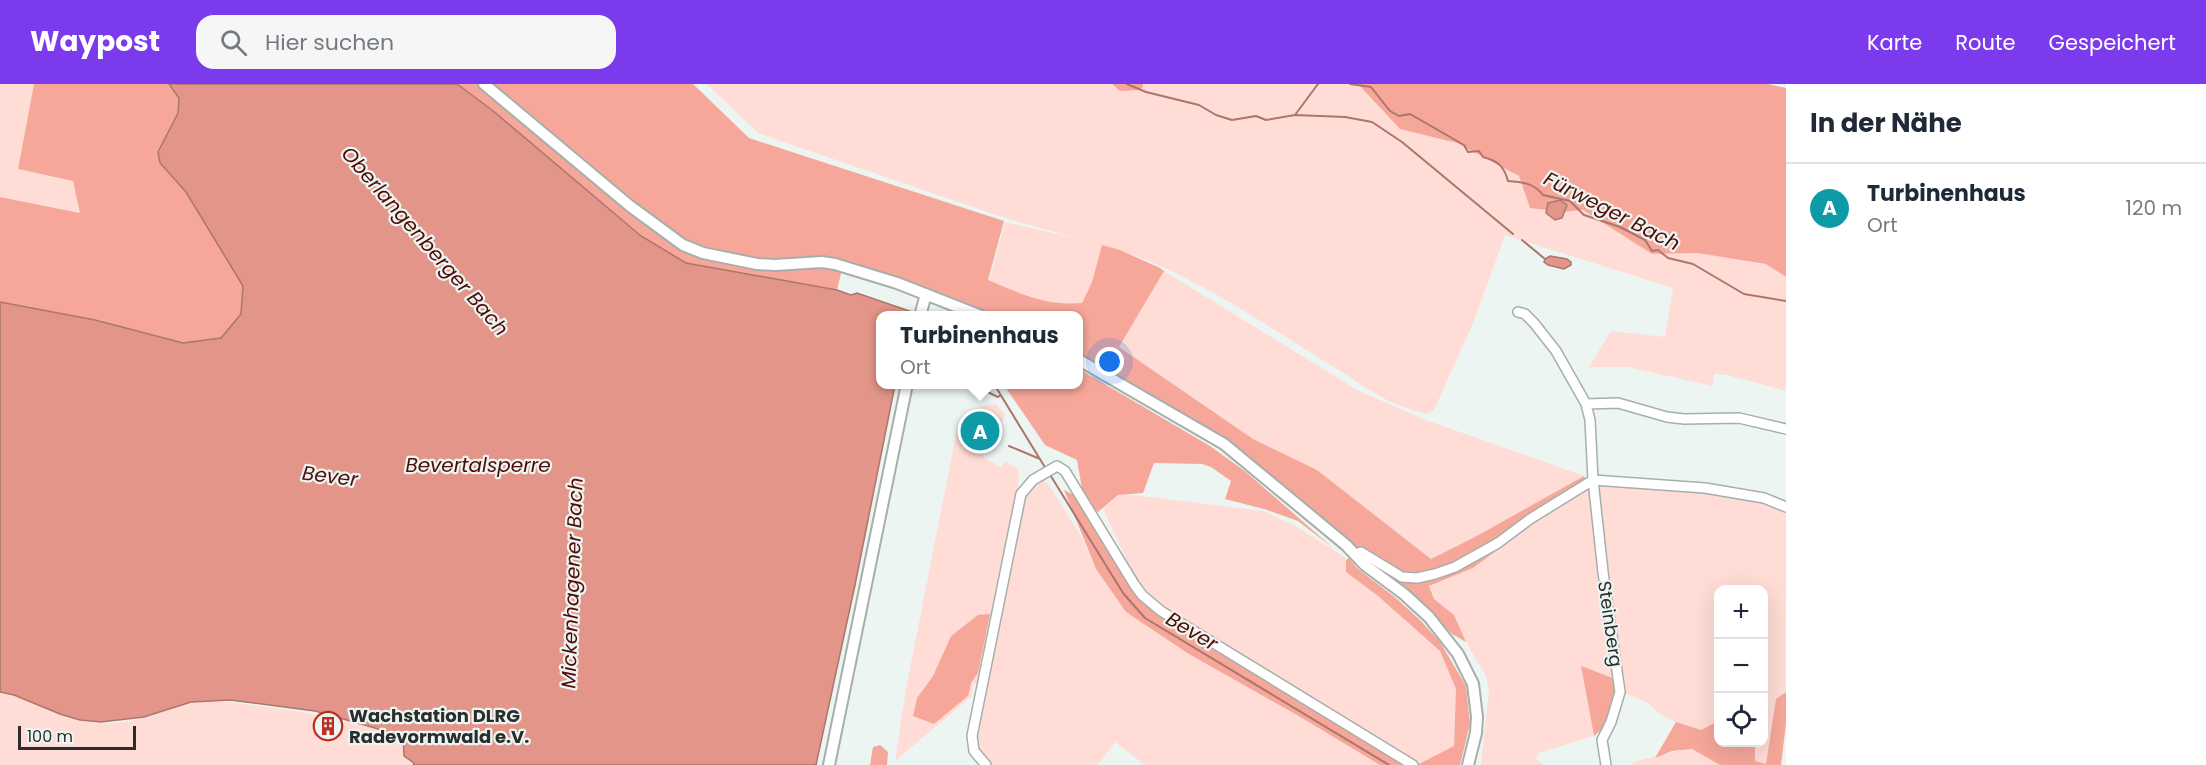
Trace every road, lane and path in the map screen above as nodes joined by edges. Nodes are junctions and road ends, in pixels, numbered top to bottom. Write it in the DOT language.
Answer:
graph roads {
  1 [pos="484,84"];
  2 [pos="926,294"];
  3 [pos="922,311"];
  4 [pos="971,311"];
  5 [pos="1518,312"];
  6 [pos="1083,362"];
  7 [pos="905,389"];
  8 [pos="1586,404"];
  9 [pos="1786,429"];
  10 [pos="1593,480"];
  11 [pos="1786,507"];
  12 [pos="1355,554"];
  13 [pos="829,765"];
  14 [pos="986,765"];
  15 [pos="1413,765"];
  16 [pos="1468,765"];
  17 [pos="1606,765"];
  1 -- 2 [label="street"];
  2 -- 3 [label="street"];
  2 -- 4 [label="street"];
  5 -- 8 [label="street"];
  6 -- 12 [label="street"];
  7 -- 13 [label="street"];
  8 -- 9 [label="street"];
  8 -- 10 [label="street, Steinberg"];
  10 -- 11 [label="street"];
  10 -- 12 [label="street"];
  10 -- 17 [label="street, Steinberg"];
  12 -- 16 [label="street"];
  14 -- 15 [label="street"];
}
